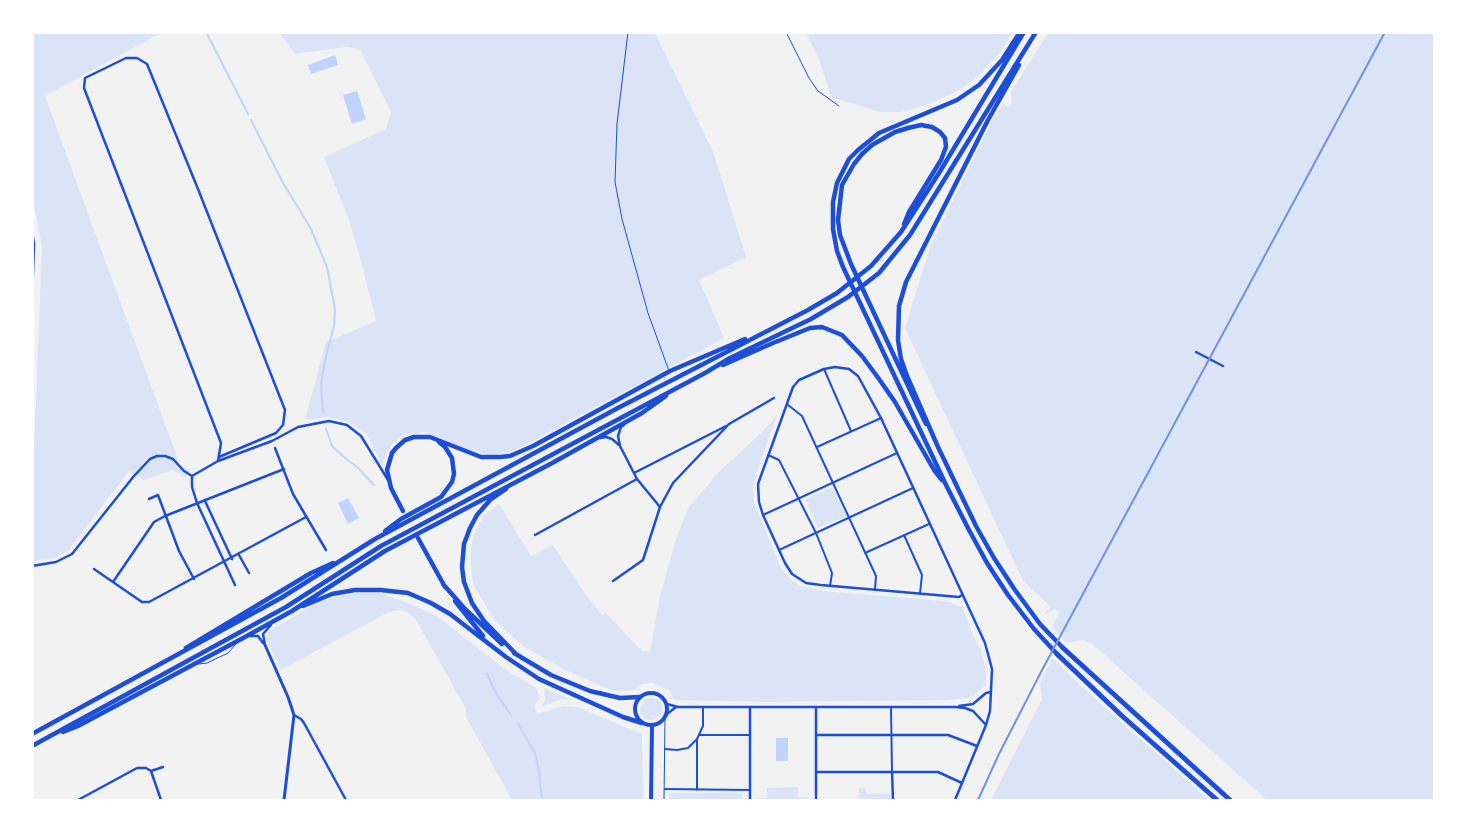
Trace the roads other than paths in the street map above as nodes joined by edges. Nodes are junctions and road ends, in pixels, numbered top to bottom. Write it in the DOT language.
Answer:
graph roads {
  1 [pos="628,32"];
  2 [pos="786,32"];
  3 [pos="1022,32"];
  4 [pos="1036,32"];
  5 [pos="1026,49"];
  6 [pos="839,106"];
  7 [pos="32,230"];
  8 [pos="901,232"];
  9 [pos="33,300"];
  10 [pos="776,326"];
  11 [pos="1196,352"];
  12 [pos="1223,366"];
  13 [pos="824,369"];
  14 [pos="670,371"];
  15 [pos="705,373"];
  16 [pos="671,391"];
  17 [pos="774,398"];
  18 [pos="786,405"];
  19 [pos="642,413"];
  20 [pos="881,418"];
  21 [pos="729,424"];
  22 [pos="851,432"];
  23 [pos="434,438"];
  24 [pos="596,438"];
  25 [pos="620,446"];
  26 [pos="938,446"];
  27 [pos="275,448"];
  28 [pos="816,448"];
  29 [pos="897,453"];
  30 [pos="768,455"];
  31 [pos="219,459"];
  32 [pos="556,460"];
  33 [pos="284,469"];
  34 [pos="634,473"];
  35 [pos="192,476"];
  36 [pos="637,479"];
  37 [pos="388,481"];
  38 [pos="833,483"];
  39 [pos="947,487"];
  40 [pos="913,488"];
  41 [pos="149,498"];
  42 [pos="799,498"];
  43 [pos="205,501"];
  44 [pos="197,504"];
  45 [pos="660,507"];
  46 [pos="403,511"];
  47 [pos="763,515"];
  48 [pos="165,516"];
  49 [pos="306,517"];
  50 [pos="849,518"];
  51 [pos="929,524"];
  52 [pos="816,533"];
  53 [pos="535,535"];
  54 [pos="904,535"];
  55 [pos="418,538"];
  56 [pos="375,539"];
  57 [pos="326,550"];
  58 [pos="779,550"];
  59 [pos="865,553"];
  60 [pos="239,555"];
  61 [pos="232,559"];
  62 [pos="224,563"];
  63 [pos="32,566"];
  64 [pos="94,569"];
  65 [pos="249,573"];
  66 [pos="194,578"];
  67 [pos="613,581"];
  68 [pos="113,582"];
  69 [pos="235,584"];
  70 [pos="443,584"];
  71 [pos="830,586"];
  72 [pos="875,589"];
  73 [pos="920,593"];
  74 [pos="962,595"];
  75 [pos="292,610"];
  76 [pos="275,620"];
  77 [pos="245,637"];
  78 [pos="265,645"];
  79 [pos="1063,648"];
  80 [pos="515,653"];
  81 [pos="1057,654"];
  82 [pos="506,657"];
  83 [pos="992,692"];
  84 [pos="640,697"];
  85 [pos="667,704"];
  86 [pos="678,707"];
  87 [pos="703,707"];
  88 [pos="750,707"];
  89 [pos="816,707"];
  90 [pos="891,707"];
  91 [pos="955,707"];
  92 [pos="667,714"];
  93 [pos="294,715"];
  94 [pos="665,719"];
  95 [pos="642,723"];
  96 [pos="986,725"];
  97 [pos="652,726"];
  98 [pos="32,734"];
  99 [pos="699,735"];
  100 [pos="750,735"];
  101 [pos="816,735"];
  102 [pos="892,735"];
  103 [pos="697,739"];
  104 [pos="44,740"];
  105 [pos="32,746"];
  106 [pos="977,746"];
  107 [pos="665,750"];
  108 [pos="163,767"];
  109 [pos="151,771"];
  110 [pos="816,772"];
  111 [pos="892,772"];
  112 [pos="962,783"];
  113 [pos="664,789"];
  114 [pos="697,790"];
  115 [pos="750,790"];
  116 [pos="78,800"];
  117 [pos="161,800"];
  118 [pos="284,800"];
  119 [pos="346,800"];
  120 [pos="651,800"];
  121 [pos="664,800"];
  122 [pos="750,800"];
  123 [pos="816,800"];
  124 [pos="893,800"];
  125 [pos="955,800"];
  126 [pos="1217,800"];
  127 [pos="1230,800"];
  1 -- 14 [label="lane"];
  2 -- 6 [label="lane"];
  3 -- 8 [label="highway"];
  3 -- 39 [label="highway"];
  4 -- 5 [label="highway"];
  5 -- 15 [label="highway"];
  5 -- 26 [label="highway"];
  7 -- 9 [label="street"];
  8 -- 10 [label="highway"];
  8 -- 26 [label="highway"];
  10 -- 14 [label="highway"];
  10 -- 56 [label="highway"];
  11 -- 12 [label="street"];
  13 -- 18 [label="street"];
  13 -- 20 [label="street"];
  13 -- 22 [label="street"];
  14 -- 23 [label="highway"];
  15 -- 16 [label="highway"];
  15 -- 39 [label="highway"];
  16 -- 19 [label="highway"];
  16 -- 104 [label="highway"];
  17 -- 21 [label="street"];
  18 -- 28 [label="street"];
  18 -- 30 [label="street"];
  19 -- 24 [label="highway"];
  19 -- 25 [label="street"];
  20 -- 22 [label="street"];
  20 -- 29 [label="street"];
  21 -- 34 [label="street"];
  21 -- 45 [label="street"];
  22 -- 28 [label="street"];
  23 -- 37 [label="highway"];
  23 -- 56 [label="highway"];
  24 -- 25 [label="street"];
  24 -- 32 [label="highway"];
  25 -- 34 [label="street"];
  26 -- 79 [label="highway"];
  27 -- 33 [label="street"];
  28 -- 38 [label="street"];
  29 -- 38 [label="street"];
  29 -- 40 [label="street"];
  30 -- 42 [label="street"];
  30 -- 47 [label="street"];
  31 -- 31 [label="street"];
  31 -- 35 [label="street"];
  31 -- 37 [label="street"];
  32 -- 75 [label="highway"];
  32 -- 80 [label="highway"];
  33 -- 43 [label="street"];
  33 -- 49 [label="street"];
  34 -- 36 [label="street"];
  35 -- 44 [label="street"];
  35 -- 63 [label="street"];
  36 -- 45 [label="street"];
  36 -- 53 [label="street"];
  37 -- 46 [label="highway"];
  38 -- 42 [label="street"];
  38 -- 50 [label="street"];
  39 -- 81 [label="highway"];
  40 -- 50 [label="street"];
  40 -- 51 [label="street"];
  41 -- 48 [label="street"];
  42 -- 47 [label="street"];
  42 -- 52 [label="street"];
  43 -- 44 [label="street"];
  43 -- 61 [label="street"];
  44 -- 48 [label="street"];
  44 -- 62 [label="street"];
  45 -- 67 [label="street"];
  47 -- 58 [label="street"];
  48 -- 66 [label="street"];
  48 -- 68 [label="street"];
  49 -- 57 [label="street"];
  49 -- 60 [label="street"];
  50 -- 52 [label="street"];
  50 -- 59 [label="street"];
  51 -- 54 [label="street"];
  51 -- 74 [label="street"];
  52 -- 58 [label="street"];
  52 -- 71 [label="street"];
  54 -- 59 [label="street"];
  54 -- 73 [label="street"];
  55 -- 70 [label="highway"];
  56 -- 98 [label="highway"];
  58 -- 71 [label="street"];
  59 -- 72 [label="street"];
  60 -- 61 [label="street"];
  60 -- 65 [label="street"];
  61 -- 62 [label="street"];
  62 -- 66 [label="street"];
  62 -- 69 [label="street"];
  64 -- 68 [label="street"];
  66 -- 68 [label="street"];
  70 -- 80 [label="highway"];
  70 -- 82 [label="highway"];
  71 -- 72 [label="street"];
  72 -- 73 [label="street"];
  73 -- 74 [label="street"];
  74 -- 83 [label="street"];
  75 -- 76 [label="highway"];
  75 -- 82 [label="highway"];
  76 -- 77 [label="highway"];
  76 -- 78 [label="street"];
  77 -- 78 [label="street"];
  77 -- 104 [label="highway"];
  78 -- 93 [label="street"];
  79 -- 127 [label="highway"];
  80 -- 84 [label="highway"];
  81 -- 126 [label="highway"];
  82 -- 95 [label="highway"];
  83 -- 91 [label="street"];
  83 -- 96 [label="street"];
  84 -- 85 [label="main road"];
  84 -- 95 [label="main road"];
  85 -- 86 [label="street"];
  85 -- 92 [label="main road"];
  86 -- 87 [label="street"];
  86 -- 92 [label="street"];
  87 -- 88 [label="street"];
  87 -- 99 [label="street"];
  88 -- 89 [label="street"];
  88 -- 100 [label="street"];
  89 -- 90 [label="street"];
  89 -- 101 [label="street"];
  90 -- 91 [label="street"];
  90 -- 102 [label="street"];
  91 -- 96 [label="street"];
  92 -- 94 [label="main road"];
  93 -- 118 [label="street"];
  93 -- 119 [label="street"];
  94 -- 97 [label="main road"];
  94 -- 107 [label="lane"];
  95 -- 97 [label="main road"];
  96 -- 106 [label="street"];
  97 -- 120 [label="main road"];
  99 -- 100 [label="street"];
  99 -- 103 [label="street"];
  100 -- 115 [label="street"];
  101 -- 102 [label="street"];
  101 -- 110 [label="street"];
  102 -- 106 [label="street"];
  102 -- 111 [label="street"];
  103 -- 107 [label="street"];
  103 -- 114 [label="street"];
  104 -- 105 [label="highway"];
  106 -- 112 [label="street"];
  107 -- 113 [label="lane"];
  108 -- 109 [label="street"];
  109 -- 116 [label="street"];
  109 -- 117 [label="street"];
  110 -- 111 [label="street"];
  110 -- 123 [label="street"];
  111 -- 112 [label="street"];
  111 -- 124 [label="street"];
  112 -- 125 [label="street"];
  113 -- 114 [label="street"];
  113 -- 121 [label="lane"];
  114 -- 115 [label="street"];
  115 -- 122 [label="street"];
}
